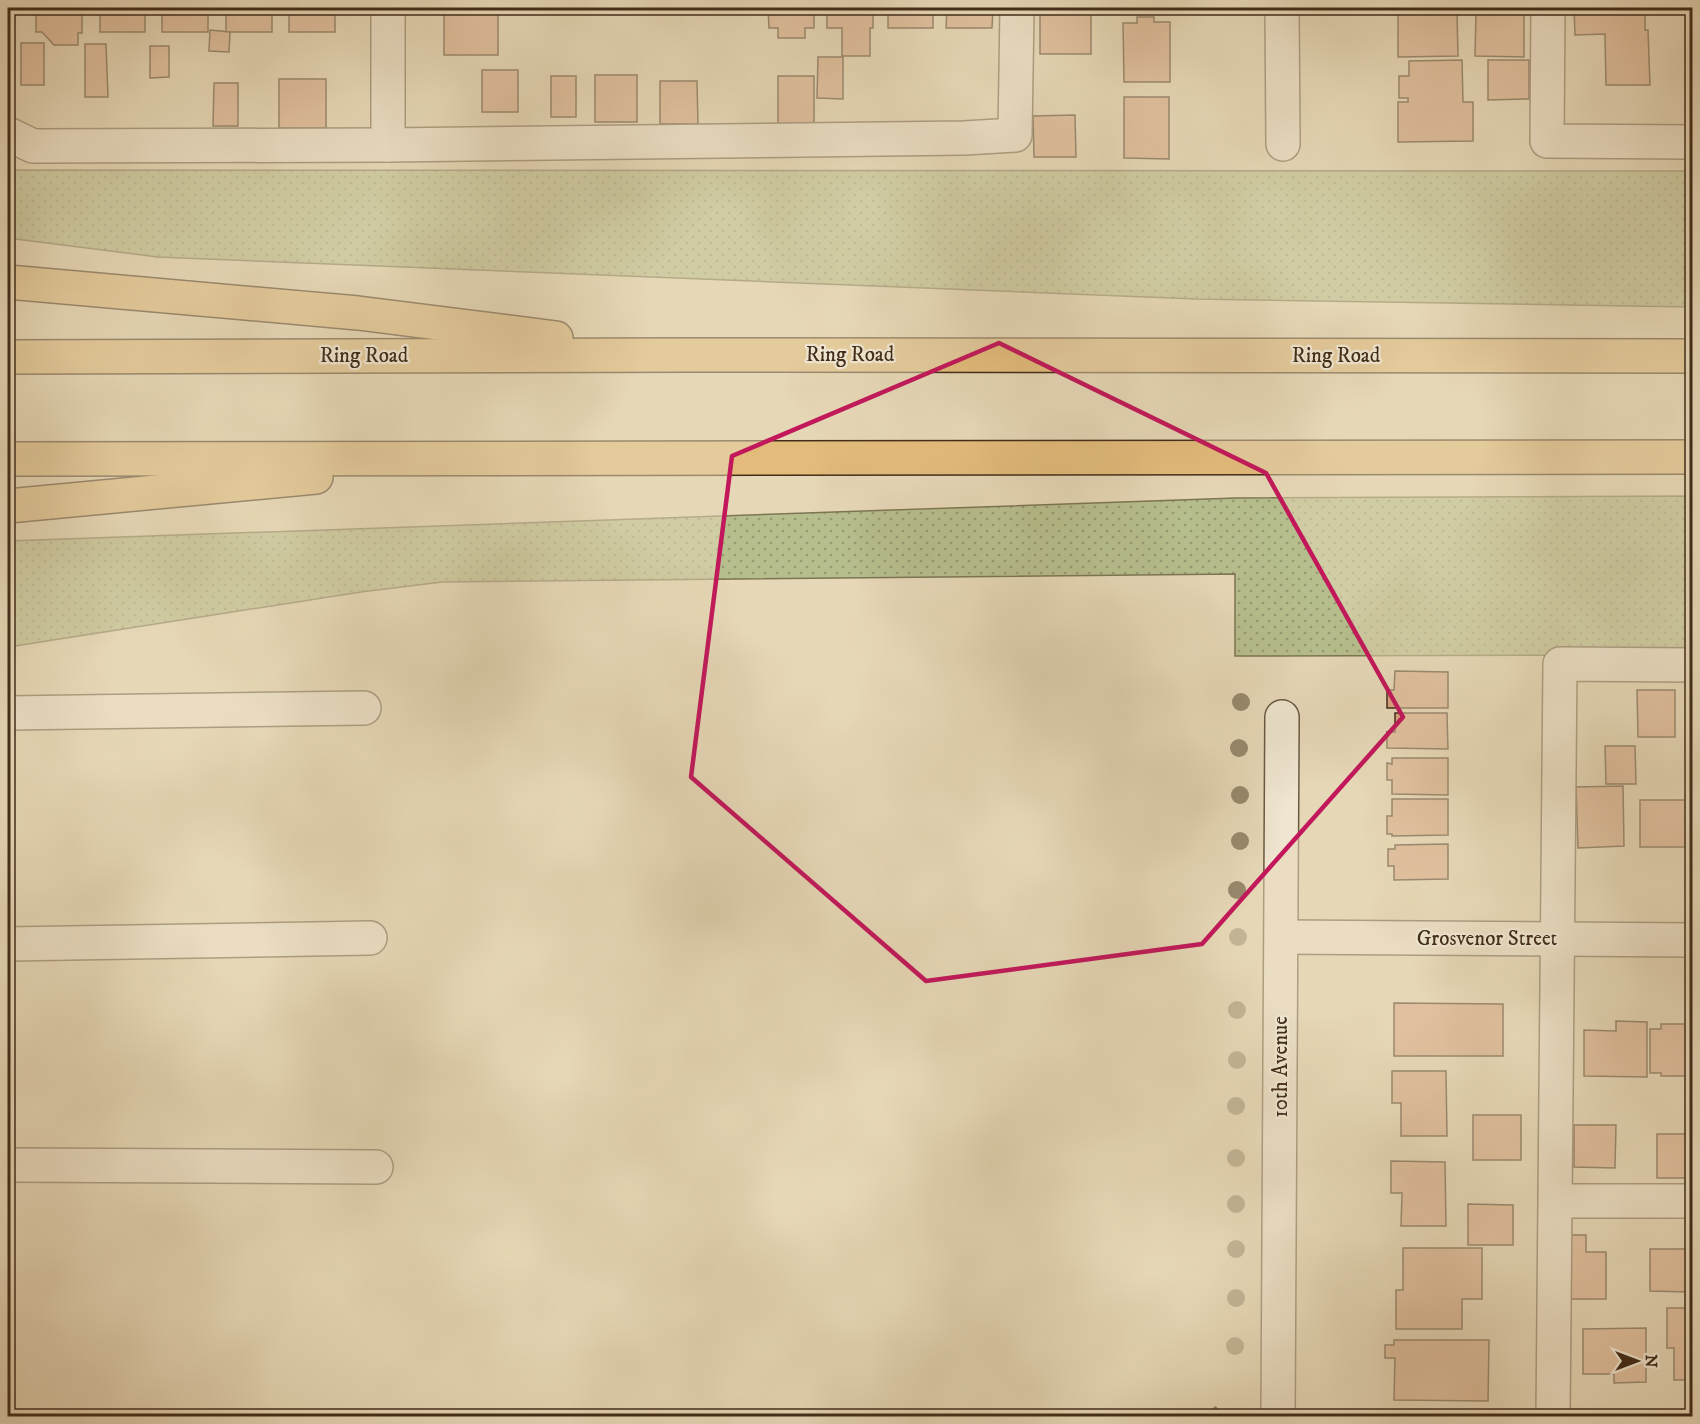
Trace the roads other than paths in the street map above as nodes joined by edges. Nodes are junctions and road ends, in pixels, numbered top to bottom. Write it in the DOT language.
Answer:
graph roads {
  1 [pos="388,8"];
  2 [pos="1017,8"];
  3 [pos="1282,8"];
  4 [pos="1548,8"];
  5 [pos="8,134"];
  6 [pos="1692,142"];
  7 [pos="1283,144"];
  8 [pos="388,145"];
  9 [pos="8,282"];
  10 [pos="692,355"];
  11 [pos="1692,356"];
  12 [pos="8,357"];
  13 [pos="527,457"];
  14 [pos="1692,457"];
  15 [pos="8,459"];
  16 [pos="8,506"];
  17 [pos="1692,665"];
  18 [pos="364,708"];
  19 [pos="8,713"];
  20 [pos="1282,717"];
  21 [pos="1282,937"];
  22 [pos="370,938"];
  23 [pos="1557,939"];
  24 [pos="1692,940"];
  25 [pos="8,944"];
  26 [pos="8,1165"];
  27 [pos="376,1167"];
  28 [pos="1556,1201"];
  29 [pos="1692,1201"];
  30 [pos="1278,1416"];
  31 [pos="1553,1416"];
  1 -- 8 [label="street"];
  2 -- 8 [label="street"];
  3 -- 7 [label="street"];
  4 -- 6 [label="street"];
  5 -- 8 [label="street"];
  9 -- 10 [label="highway"];
  10 -- 11 [label="highway, Ring Road"];
  10 -- 12 [label="highway, Ring Road"];
  13 -- 14 [label="highway"];
  13 -- 15 [label="highway"];
  13 -- 16 [label="highway"];
  17 -- 23 [label="street"];
  18 -- 19 [label="street"];
  20 -- 21 [label="street, 10th Avenue"];
  21 -- 23 [label="street, Grosvenor Street"];
  21 -- 30 [label="street, 10th Avenue"];
  22 -- 25 [label="street"];
  23 -- 24 [label="street, Grosvenor Street"];
  23 -- 28 [label="street"];
  26 -- 27 [label="street"];
  28 -- 29 [label="street"];
  28 -- 31 [label="street"];
}
